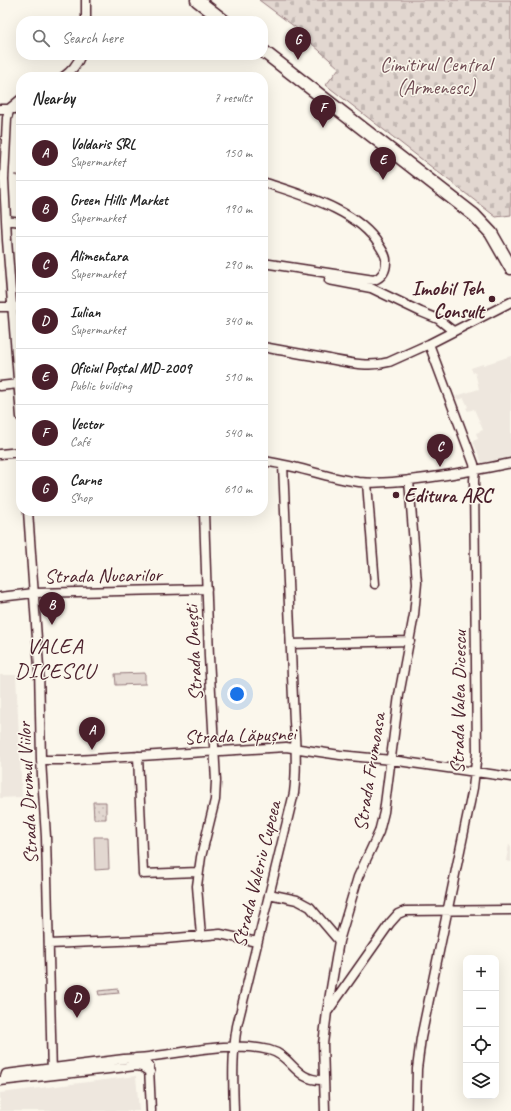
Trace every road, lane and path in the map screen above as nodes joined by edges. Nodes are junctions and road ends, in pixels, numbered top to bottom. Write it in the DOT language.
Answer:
graph roads {
  1 [pos="86,0"];
  2 [pos="197,0"];
  3 [pos="86,16"];
  4 [pos="218,16"];
  5 [pos="268,55"];
  6 [pos="79,60"];
  7 [pos="70,72"];
  8 [pos="16,104"];
  9 [pos="10,108"];
  10 [pos="0,109"];
  11 [pos="16,109"];
  12 [pos="2,179"];
  13 [pos="268,184"];
  14 [pos="6,220"];
  15 [pos="16,221"];
  16 [pos="4,240"];
  17 [pos="268,264"];
  18 [pos="511,268"];
  19 [pos="329,280"];
  20 [pos="16,302"];
  21 [pos="511,302"];
  22 [pos="0,307"];
  23 [pos="16,307"];
  24 [pos="453,331"];
  25 [pos="429,344"];
  26 [pos="268,348"];
  27 [pos="16,384"];
  28 [pos="0,386"];
  29 [pos="16,452"];
  30 [pos="0,454"];
  31 [pos="268,462"];
  32 [pos="511,463"];
  33 [pos="283,465"];
  34 [pos="475,471"];
  35 [pos="408,480"];
  36 [pos="367,482"];
  37 [pos="28,516"];
  38 [pos="204,516"];
  39 [pos="374,584"];
  40 [pos="207,589"];
  41 [pos="34,593"];
  42 [pos="0,597"];
  43 [pos="410,641"];
  44 [pos="290,644"];
  45 [pos="297,748"];
  46 [pos="215,751"];
  47 [pos="138,756"];
  48 [pos="41,760"];
  49 [pos="391,760"];
  50 [pos="476,772"];
  51 [pos="511,777"];
  52 [pos="198,872"];
  53 [pos="269,894"];
  54 [pos="448,910"];
  55 [pos="511,910"];
  56 [pos="201,936"];
  57 [pos="339,941"];
  58 [pos="257,942"];
  59 [pos="49,944"];
  60 [pos="327,1012"];
  61 [pos="233,1046"];
  62 [pos="156,1057"];
  63 [pos="136,1058"];
  64 [pos="149,1069"];
  65 [pos="52,1071"];
  66 [pos="2,1080"];
  67 [pos="323,1080"];
  68 [pos="151,1111"];
  69 [pos="234,1111"];
  70 [pos="325,1111"];
  71 [pos="416,1111"];
  1 -- 3 [label="street"];
  2 -- 4 [label="main road"];
  5 -- 18 [label="main road"];
  6 -- 7 [label="street"];
  8 -- 9 [label="street"];
  9 -- 10 [label="street"];
  9 -- 11 [label="street"];
  9 -- 12 [label="street"];
  12 -- 14 [label="street"];
  13 -- 17 [label="street"];
  14 -- 15 [label="street"];
  14 -- 16 [label="street"];
  16 -- 20 [label="street"];
  19 -- 24 [label="street"];
  21 -- 24 [label="street"];
  22 -- 23 [label="street"];
  24 -- 25 [label="street"];
  25 -- 26 [label="street"];
  25 -- 34 [label="street, Strada Valea Dicescu"];
  27 -- 28 [label="street"];
  29 -- 30 [label="street"];
  31 -- 33 [label="street"];
  32 -- 34 [label="street"];
  33 -- 36 [label="street"];
  33 -- 44 [label="street, Strada Valeriu Cupcea"];
  34 -- 35 [label="street"];
  34 -- 50 [label="street, Strada Valea Dicescu"];
  35 -- 36 [label="street"];
  35 -- 43 [label="street, Strada Frumoasa"];
  36 -- 39 [label="street"];
  37 -- 41 [label="street, Strada Drumul Viilor"];
  38 -- 40 [label="street, Strada Onești"];
  40 -- 41 [label="street, Strada Nucarilor"];
  40 -- 46 [label="street, Strada Onești"];
  41 -- 42 [label="street, Strada Nucarilor"];
  41 -- 48 [label="street, Strada Drumul Viilor"];
  43 -- 44 [label="street"];
  43 -- 49 [label="street, Strada Frumoasa"];
  44 -- 45 [label="street, Strada Valeriu Cupcea"];
  45 -- 46 [label="street, Strada Lăpușnei"];
  45 -- 49 [label="street, Strada Lăpușnei"];
  45 -- 53 [label="street, Strada Valeriu Cupcea"];
  46 -- 47 [label="street, Strada Lăpușnei"];
  46 -- 52 [label="street, Strada Onești"];
  47 -- 48 [label="street, Strada Lăpușnei"];
  47 -- 52 [label="street"];
  48 -- 59 [label="street, Strada Drumul Viilor"];
  49 -- 50 [label="street, Strada Lăpușnei"];
  49 -- 57 [label="street, Strada Frumoasa"];
  50 -- 51 [label="street, Strada Lăpușnei"];
  50 -- 54 [label="street, Strada Valea Dicescu"];
  52 -- 56 [label="street, Strada Onești"];
  53 -- 57 [label="street"];
  53 -- 58 [label="street, Strada Valeriu Cupcea"];
  54 -- 55 [label="street"];
  54 -- 60 [label="street"];
  54 -- 71 [label="street, Strada Valea Dicescu"];
  56 -- 58 [label="street"];
  56 -- 59 [label="street"];
  57 -- 60 [label="street, Strada Frumoasa"];
  58 -- 61 [label="street, Strada Valeriu Cupcea"];
  59 -- 65 [label="street, Strada Drumul Viilor"];
  60 -- 67 [label="street, Strada Frumoasa"];
  61 -- 62 [label="street"];
  61 -- 67 [label="street"];
  61 -- 69 [label="street, Strada Valeriu Cupcea"];
  62 -- 63 [label="street"];
  62 -- 64 [label="street"];
  63 -- 64 [label="street"];
  63 -- 65 [label="street"];
  64 -- 65 [label="street"];
  64 -- 68 [label="street"];
  65 -- 66 [label="street"];
  67 -- 70 [label="street, Strada Frumoasa"];
}
